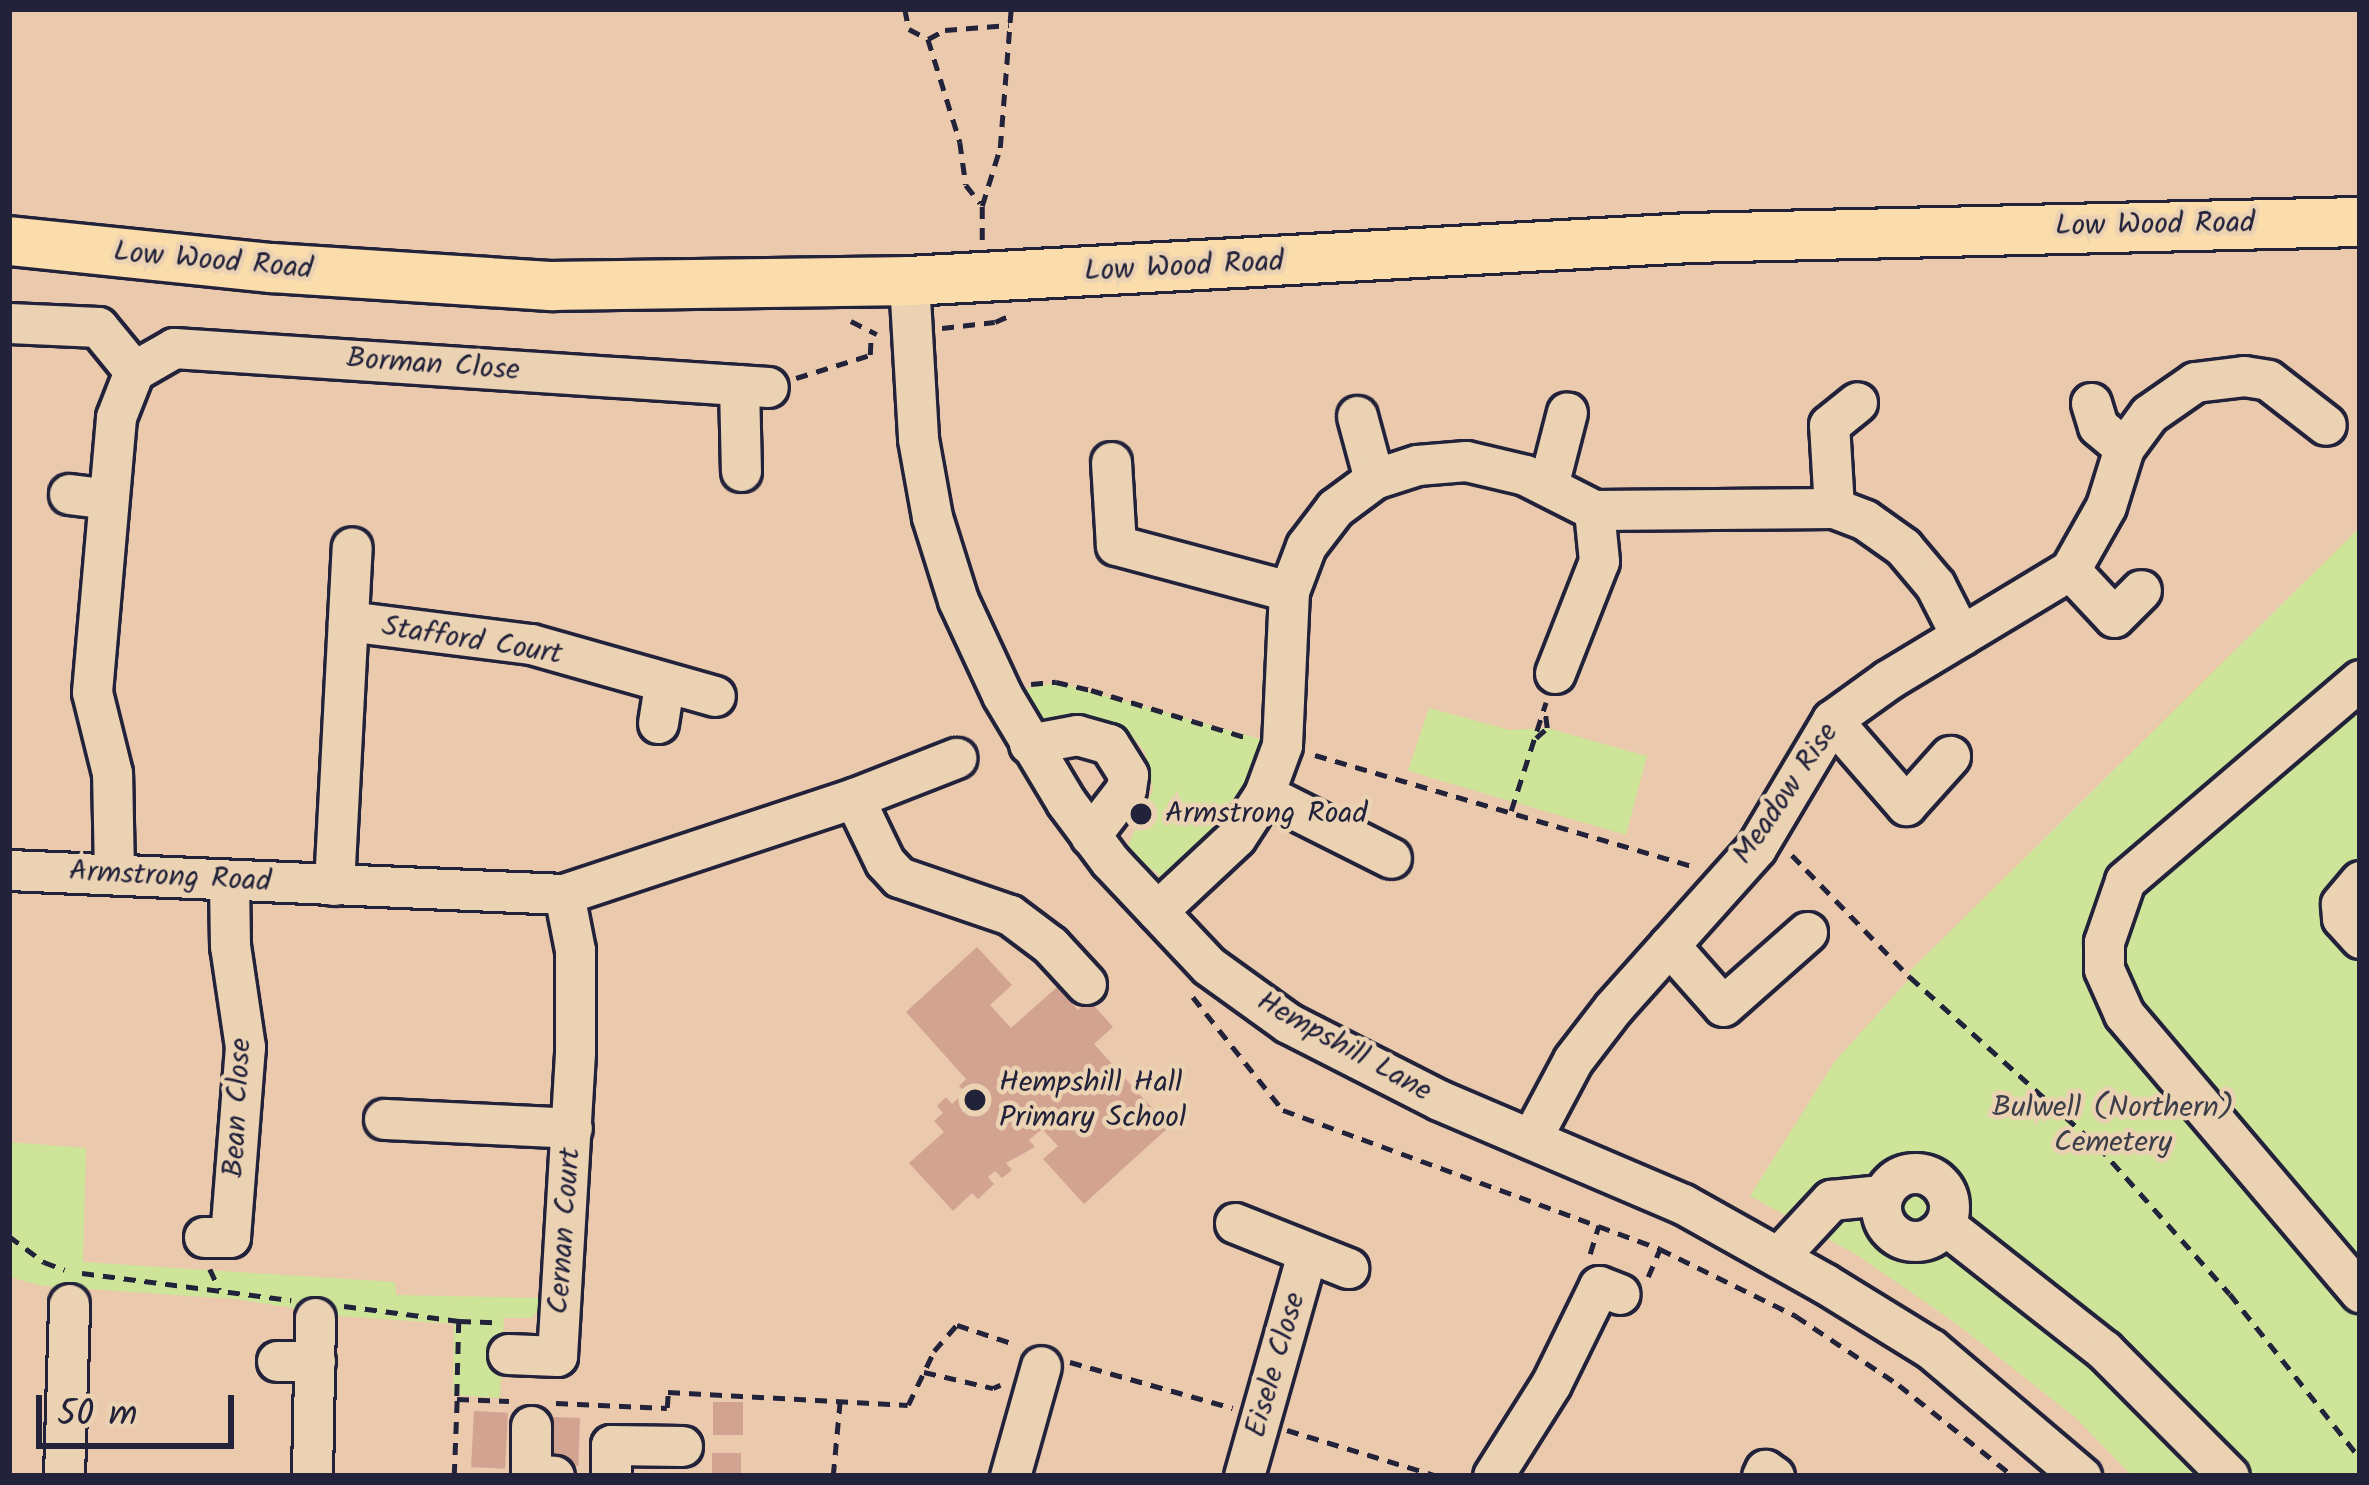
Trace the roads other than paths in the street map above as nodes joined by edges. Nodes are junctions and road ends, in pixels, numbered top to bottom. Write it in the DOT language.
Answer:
graph roads {
  1 [pos="2360,222"];
  2 [pos="9,241"];
  3 [pos="909,281"];
  4 [pos="9,323"];
  5 [pos="134,371"];
  6 [pos="1857,402"];
  7 [pos="2091,403"];
  8 [pos="2321,406"];
  9 [pos="1567,412"];
  10 [pos="1357,416"];
  11 [pos="2124,448"];
  12 [pos="1105,459"];
  13 [pos="741,471"];
  14 [pos="1374,479"];
  15 [pos="1548,486"];
  16 [pos="69,494"];
  17 [pos="108,500"];
  18 [pos="1834,508"];
  19 [pos="1594,510"];
  20 [pos="352,547"];
  21 [pos="2070,570"];
  22 [pos="2141,590"];
  23 [pos="1289,591"];
  24 [pos="348,621"];
  25 [pos="1961,636"];
  26 [pos="2360,680"];
  27 [pos="1550,690"];
  28 [pos="716,696"];
  29 [pos="1832,720"];
  30 [pos="1029,744"];
  31 [pos="1950,756"];
  32 [pos="956,758"];
  33 [pos="1264,794"];
  34 [pos="854,798"];
  35 [pos="1090,836"];
  36 [pos="1368,861"];
  37 [pos="9,870"];
  38 [pos="115,873"];
  39 [pos="2360,880"];
  40 [pos="229,882"];
  41 [pos="334,885"];
  42 [pos="564,894"];
  43 [pos="1157,911"];
  44 [pos="1807,932"];
  45 [pos="2360,938"];
  46 [pos="1669,945"];
  47 [pos="1086,984"];
  48 [pos="383,1119"];
  49 [pos="572,1128"];
  50 [pos="1531,1139"];
  51 [pos="1234,1223"];
  52 [pos="204,1238"];
  53 [pos="1307,1253"];
  54 [pos="1778,1257"];
  55 [pos="1348,1268"];
  56 [pos="2360,1292"];
  57 [pos="1620,1294"];
  58 [pos="315,1318"];
  59 [pos="58,1329"];
  60 [pos="508,1354"];
  61 [pos="1029,1377"];
  62 [pos="531,1426"];
  63 [pos="682,1446"];
  64 [pos="64,1476"];
  65 [pos="312,1476"];
  66 [pos="554,1476"];
  67 [pos="611,1476"];
  68 [pos="1010,1476"];
  69 [pos="1244,1476"];
  70 [pos="1493,1476"];
  71 [pos="1762,1476"];
  72 [pos="1774,1476"];
  73 [pos="2081,1476"];
  74 [pos="2229,1476"];
  1 -- 3 [label="main road, Low Wood Road"];
  2 -- 3 [label="main road, Low Wood Road"];
  3 -- 30 [label="street, Hempshill Lane"];
  4 -- 5 [label="street"];
  5 -- 13 [label="street, Borman Close"];
  5 -- 17 [label="street"];
  6 -- 18 [label="street"];
  7 -- 11 [label="street"];
  8 -- 11 [label="street, Meadow Rise"];
  9 -- 15 [label="street"];
  10 -- 14 [label="street"];
  11 -- 21 [label="street, Meadow Rise"];
  12 -- 23 [label="street"];
  14 -- 15 [label="street"];
  14 -- 23 [label="street"];
  15 -- 19 [label="street"];
  16 -- 17 [label="street"];
  17 -- 38 [label="street"];
  18 -- 19 [label="street"];
  18 -- 25 [label="street"];
  19 -- 27 [label="street"];
  20 -- 24 [label="street, Stafford Court"];
  21 -- 22 [label="street"];
  21 -- 25 [label="street, Meadow Rise"];
  23 -- 33 [label="street"];
  24 -- 28 [label="street, Stafford Court"];
  24 -- 41 [label="street, Stafford Court"];
  25 -- 29 [label="street, Meadow Rise"];
  26 -- 56 [label="street"];
  29 -- 31 [label="street"];
  29 -- 46 [label="street, Meadow Rise"];
  30 -- 35 [label="street, Hempshill Lane"];
  30 -- 35 [label="street"];
  32 -- 34 [label="street, Armstrong Road"];
  33 -- 36 [label="street"];
  33 -- 43 [label="street"];
  34 -- 42 [label="street, Armstrong Road"];
  34 -- 47 [label="street"];
  35 -- 43 [label="street, Hempshill Lane"];
  37 -- 38 [label="street, Armstrong Road"];
  38 -- 40 [label="street, Armstrong Road"];
  39 -- 45 [label="street"];
  40 -- 41 [label="street, Armstrong Road"];
  40 -- 52 [label="street, Bean Close"];
  41 -- 42 [label="street, Armstrong Road"];
  42 -- 49 [label="street, Cernan Court"];
  43 -- 50 [label="street, Hempshill Lane"];
  44 -- 46 [label="street"];
  46 -- 50 [label="street, Meadow Rise"];
  48 -- 49 [label="street, Cernan Court"];
  49 -- 60 [label="street, Cernan Court"];
  50 -- 54 [label="street, Hempshill Lane"];
  51 -- 53 [label="street, Eisele Close"];
  53 -- 55 [label="street, Eisele Close"];
  53 -- 69 [label="street, Eisele Close"];
  54 -- 73 [label="street, Hempshill Lane"];
  54 -- 74 [label="street"];
  57 -- 70 [label="street"];
  58 -- 65 [label="street"];
  59 -- 64 [label="street"];
  61 -- 68 [label="street"];
  62 -- 66 [label="street"];
  63 -- 67 [label="street"];
  71 -- 72 [label="street"];
}
